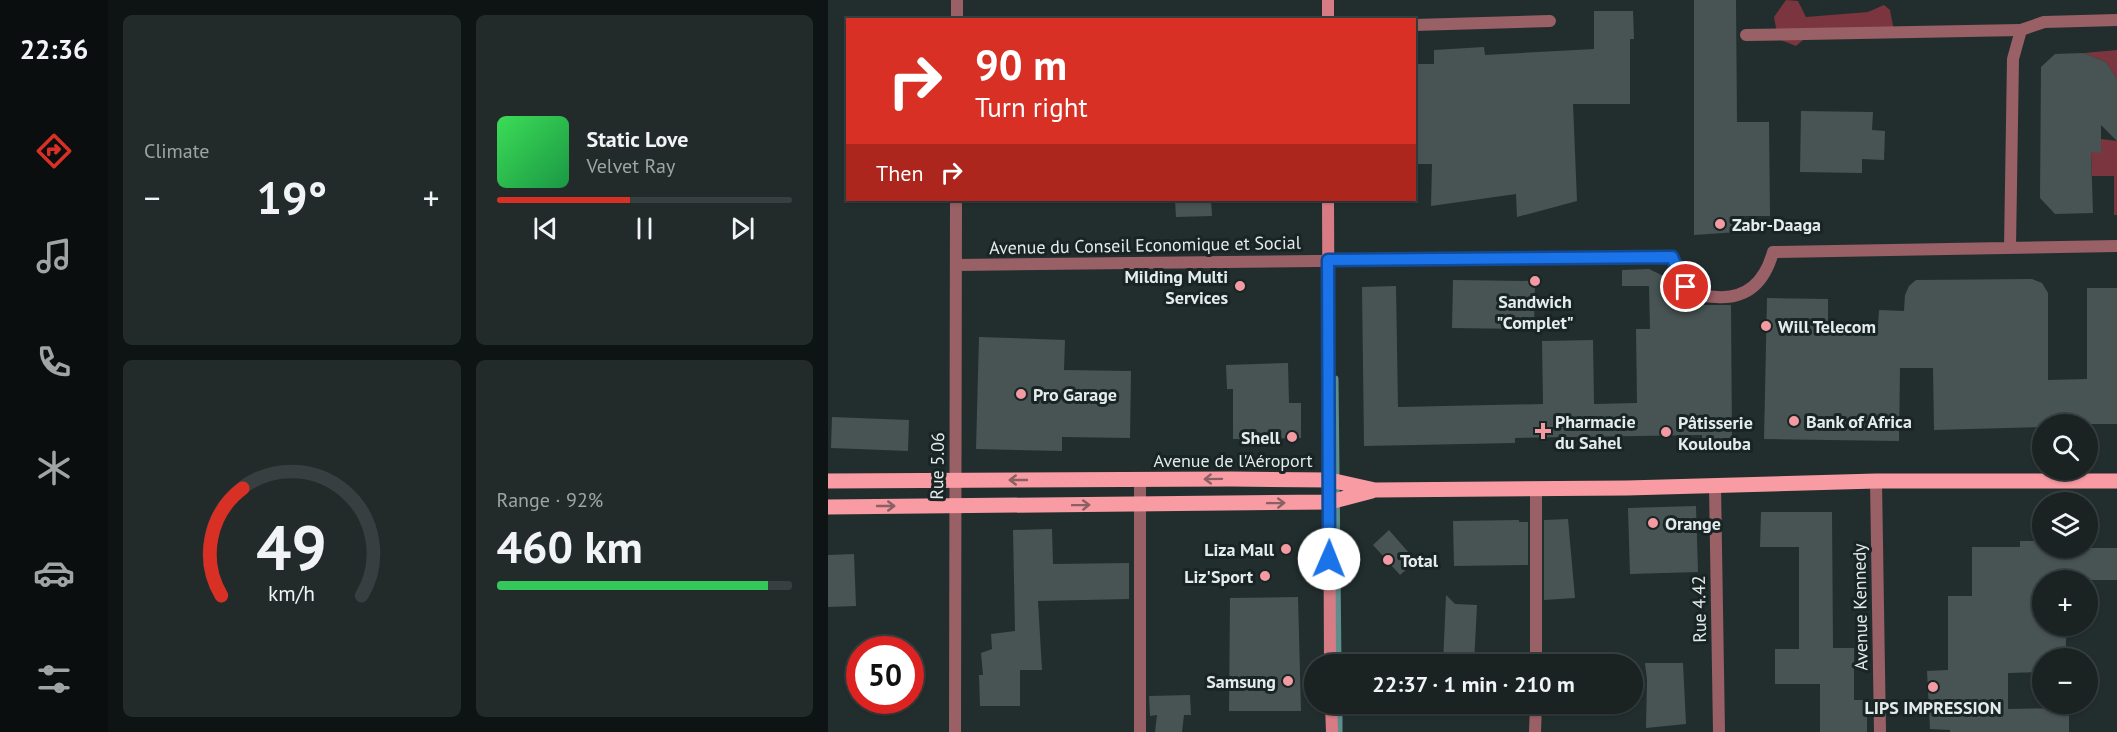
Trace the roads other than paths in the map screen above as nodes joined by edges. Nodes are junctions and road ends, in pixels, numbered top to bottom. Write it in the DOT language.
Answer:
graph roads {
  1 [pos="957,0"];
  2 [pos="1328,0"];
  3 [pos="957,18"];
  4 [pos="1328,18"];
  5 [pos="2117,20"];
  6 [pos="1550,21"];
  7 [pos="1416,25"];
  8 [pos="2021,30"];
  9 [pos="1746,34"];
  10 [pos="956,201"];
  11 [pos="1328,201"];
  12 [pos="2117,246"];
  13 [pos="2010,247"];
  14 [pos="1328,260"];
  15 [pos="956,265"];
  16 [pos="1140,479"];
  17 [pos="955,480"];
  18 [pos="1330,480"];
  19 [pos="828,481"];
  20 [pos="2117,481"];
  21 [pos="1876,482"];
  22 [pos="1715,486"];
  23 [pos="1536,488"];
  24 [pos="1375,490"];
  25 [pos="1330,502"];
  26 [pos="1139,505"];
  27 [pos="828,507"];
  28 [pos="954,507"];
  29 [pos="1330,654"];
  30 [pos="1536,654"];
  31 [pos="1331,714"];
  32 [pos="1536,714"];
  33 [pos="955,732"];
  34 [pos="1140,732"];
  35 [pos="1332,732"];
  36 [pos="1536,732"];
  37 [pos="1719,732"];
  38 [pos="1880,732"];
  1 -- 3 [label="street"];
  2 -- 4 [label="main road"];
  5 -- 8 [label="street"];
  6 -- 7 [label="street"];
  8 -- 9 [label="street"];
  8 -- 13 [label="street"];
  10 -- 15 [label="street, Rue 5.06"];
  11 -- 14 [label="main road"];
  12 -- 13 [label="street, Avenue du Conseil Economique et Social"];
  13 -- 14 [label="street, Avenue du Conseil Economique et Social"];
  14 -- 15 [label="street, Avenue du Conseil Economique et Social"];
  14 -- 18 [label="main road"];
  15 -- 17 [label="street, Rue 5.06"];
  16 -- 17 [label="main road, Avenue de l'Aéroport, one-way"];
  18 -- 16 [label="main road, Avenue de l'Aéroport, one-way"];
  16 -- 26 [label="street"];
  17 -- 19 [label="main road, Avenue de l'Aéroport"];
  17 -- 28 [label="street, Rue 5.06"];
  18 -- 24 [label="main road, Avenue de l'Aéroport"];
  18 -- 25 [label="main road"];
  20 -- 21 [label="main road"];
  21 -- 22 [label="main road"];
  21 -- 38 [label="street, Avenue Kennedy"];
  22 -- 23 [label="main road"];
  22 -- 37 [label="street, Rue 4.42"];
  23 -- 24 [label="main road"];
  23 -- 30 [label="street"];
  24 -- 25 [label="main road"];
  26 -- 25 [label="main road, one-way"];
  25 -- 29 [label="main road"];
  28 -- 26 [label="main road, one-way"];
  26 -- 34 [label="street"];
  27 -- 28 [label="main road, one-way"];
  28 -- 33 [label="street, Rue 5.06"];
  31 -- 35 [label="main road"];
  32 -- 36 [label="street"];
}
